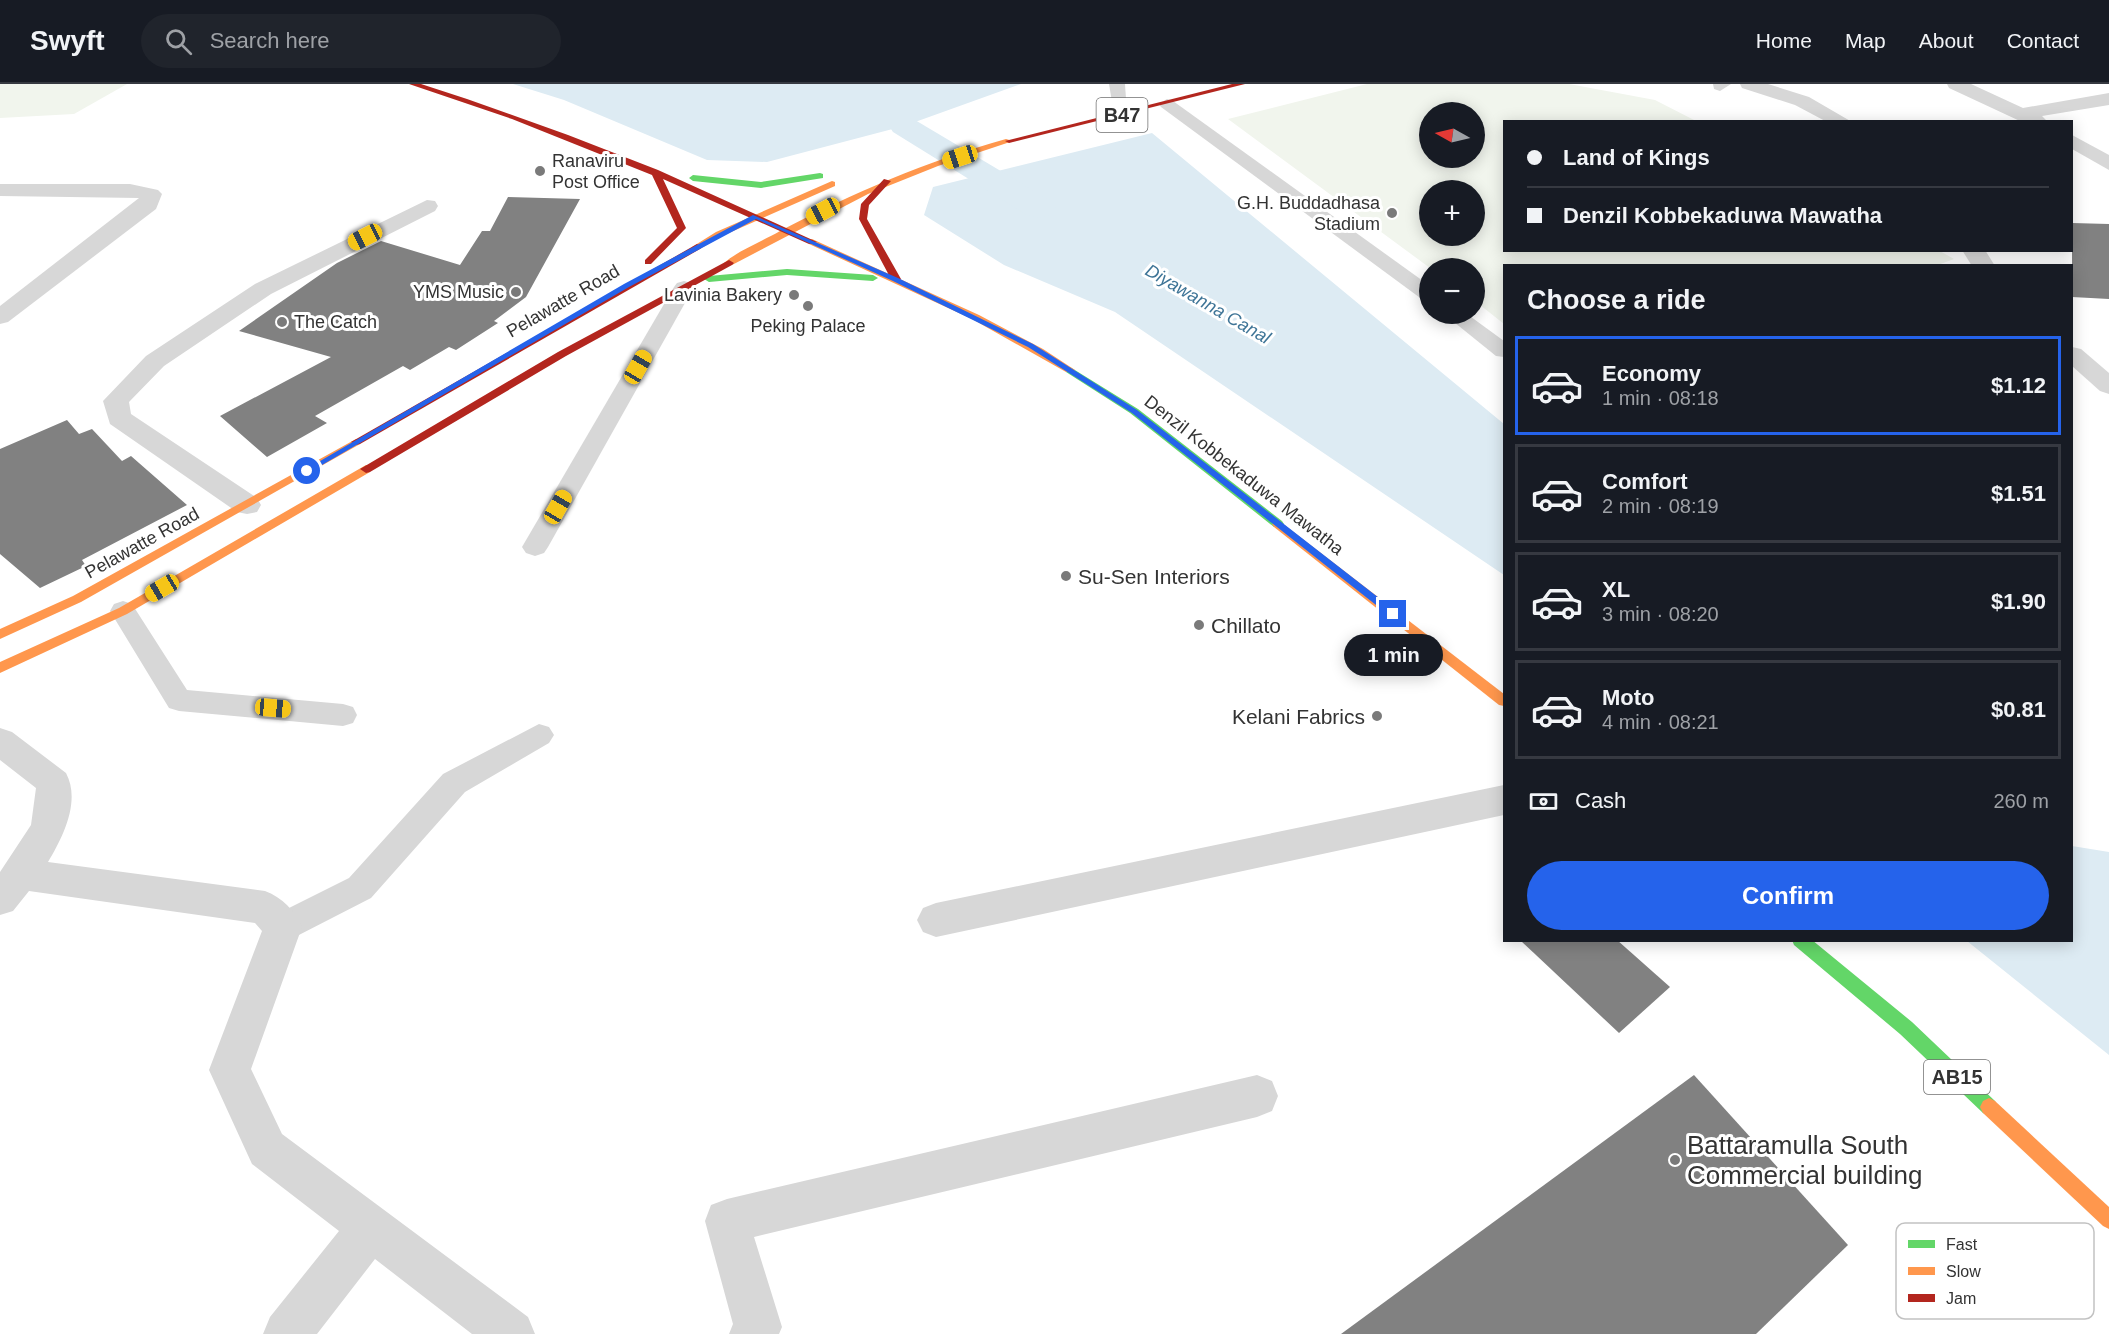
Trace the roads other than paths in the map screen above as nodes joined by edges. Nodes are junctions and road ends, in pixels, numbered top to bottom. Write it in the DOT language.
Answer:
graph roads {
  1 [pos="413,84"];
  2 [pos="1241,84"];
  3 [pos="1749,84"];
  4 [pos="1956,84"];
  5 [pos="1121,93"];
  6 [pos="2109,99"];
  7 [pos="1102,103"];
  8 [pos="1167,104"];
  9 [pos="2032,117"];
  10 [pos="1839,120"];
  11 [pos="2073,142"];
  12 [pos="2109,164"];
  13 [pos="656,172"];
  14 [pos="892,179"];
  15 [pos="0,190"];
  16 [pos="426,206"];
  17 [pos="756,216"];
  18 [pos="786,230"];
  19 [pos="896,279"];
  20 [pos="690,283"];
  21 [pos="626,285"];
  22 [pos="1419,288"];
  23 [pos="0,317"];
  24 [pos="1468,324"];
  25 [pos="1503,350"];
  26 [pos="2073,355"];
  27 [pos="2109,386"];
  28 [pos="247,505"];
  29 [pos="535,547"];
  30 [pos="123,611"];
  31 [pos="0,634"];
  32 [pos="0,668"];
  33 [pos="1503,700"];
  34 [pos="343,715"];
  35 [pos="539,735"];
  36 [pos="0,741"];
  37 [pos="1503,800"];
  38 [pos="10,887"];
  39 [pos="936,920"];
  40 [pos="283,927"];
  41 [pos="1802,942"];
  42 [pos="1257,1096"];
  43 [pos="2109,1220"];
  44 [pos="370,1228"];
  45 [pos="760,1332"];
  46 [pos="288,1334"];
  47 [pos="511,1334"];
  1 -- 13 [label="main road, Denzil Kobbekaduwa Mawatha"];
  2 -- 8 [label="main road, B47"];
  3 -- 10 [label="street"];
  4 -- 9 [label="street"];
  5 -- 7 [label="main road, B47"];
  6 -- 9 [label="street"];
  8 -- 14 [label="main road, B47"];
  8 -- 22 [label="lane"];
  11 -- 12 [label="street"];
  13 -- 17 [label="main road, Denzil Kobbekaduwa Mawatha"];
  13 -- 17 [label="main road, Pelawatte Road"];
  13 -- 21 [label="main road"];
  14 -- 18 [label="main road, B47"];
  14 -- 19 [label="main road"];
  15 -- 23 [label="street"];
  16 -- 28 [label="street"];
  17 -- 18 [label="main road, Denzil Kobbekaduwa Mawatha"];
  17 -- 21 [label="main road, Pelawatte Road"];
  18 -- 19 [label="main road, Denzil Kobbekaduwa Mawatha"];
  18 -- 20 [label="main road, B47"];
  19 -- 20 [label="main road"];
  19 -- 33 [label="main road, Denzil Kobbekaduwa Mawatha"];
  20 -- 29 [label="lane"];
  20 -- 30 [label="main road, B47"];
  21 -- 28 [label="main road, Pelawatte Road"];
  24 -- 25 [label="lane"];
  26 -- 27 [label="street"];
  28 -- 31 [label="main road, Pelawatte Road"];
  30 -- 32 [label="main road, B47"];
  30 -- 34 [label="lane"];
  35 -- 40 [label="lane"];
  36 -- 38 [label="street"];
  37 -- 39 [label="street"];
  38 -- 40 [label="street"];
  40 -- 44 [label="street"];
  41 -- 43 [label="main road, AB15"];
  42 -- 45 [label="street"];
  44 -- 46 [label="street"];
  44 -- 47 [label="street"];
}
